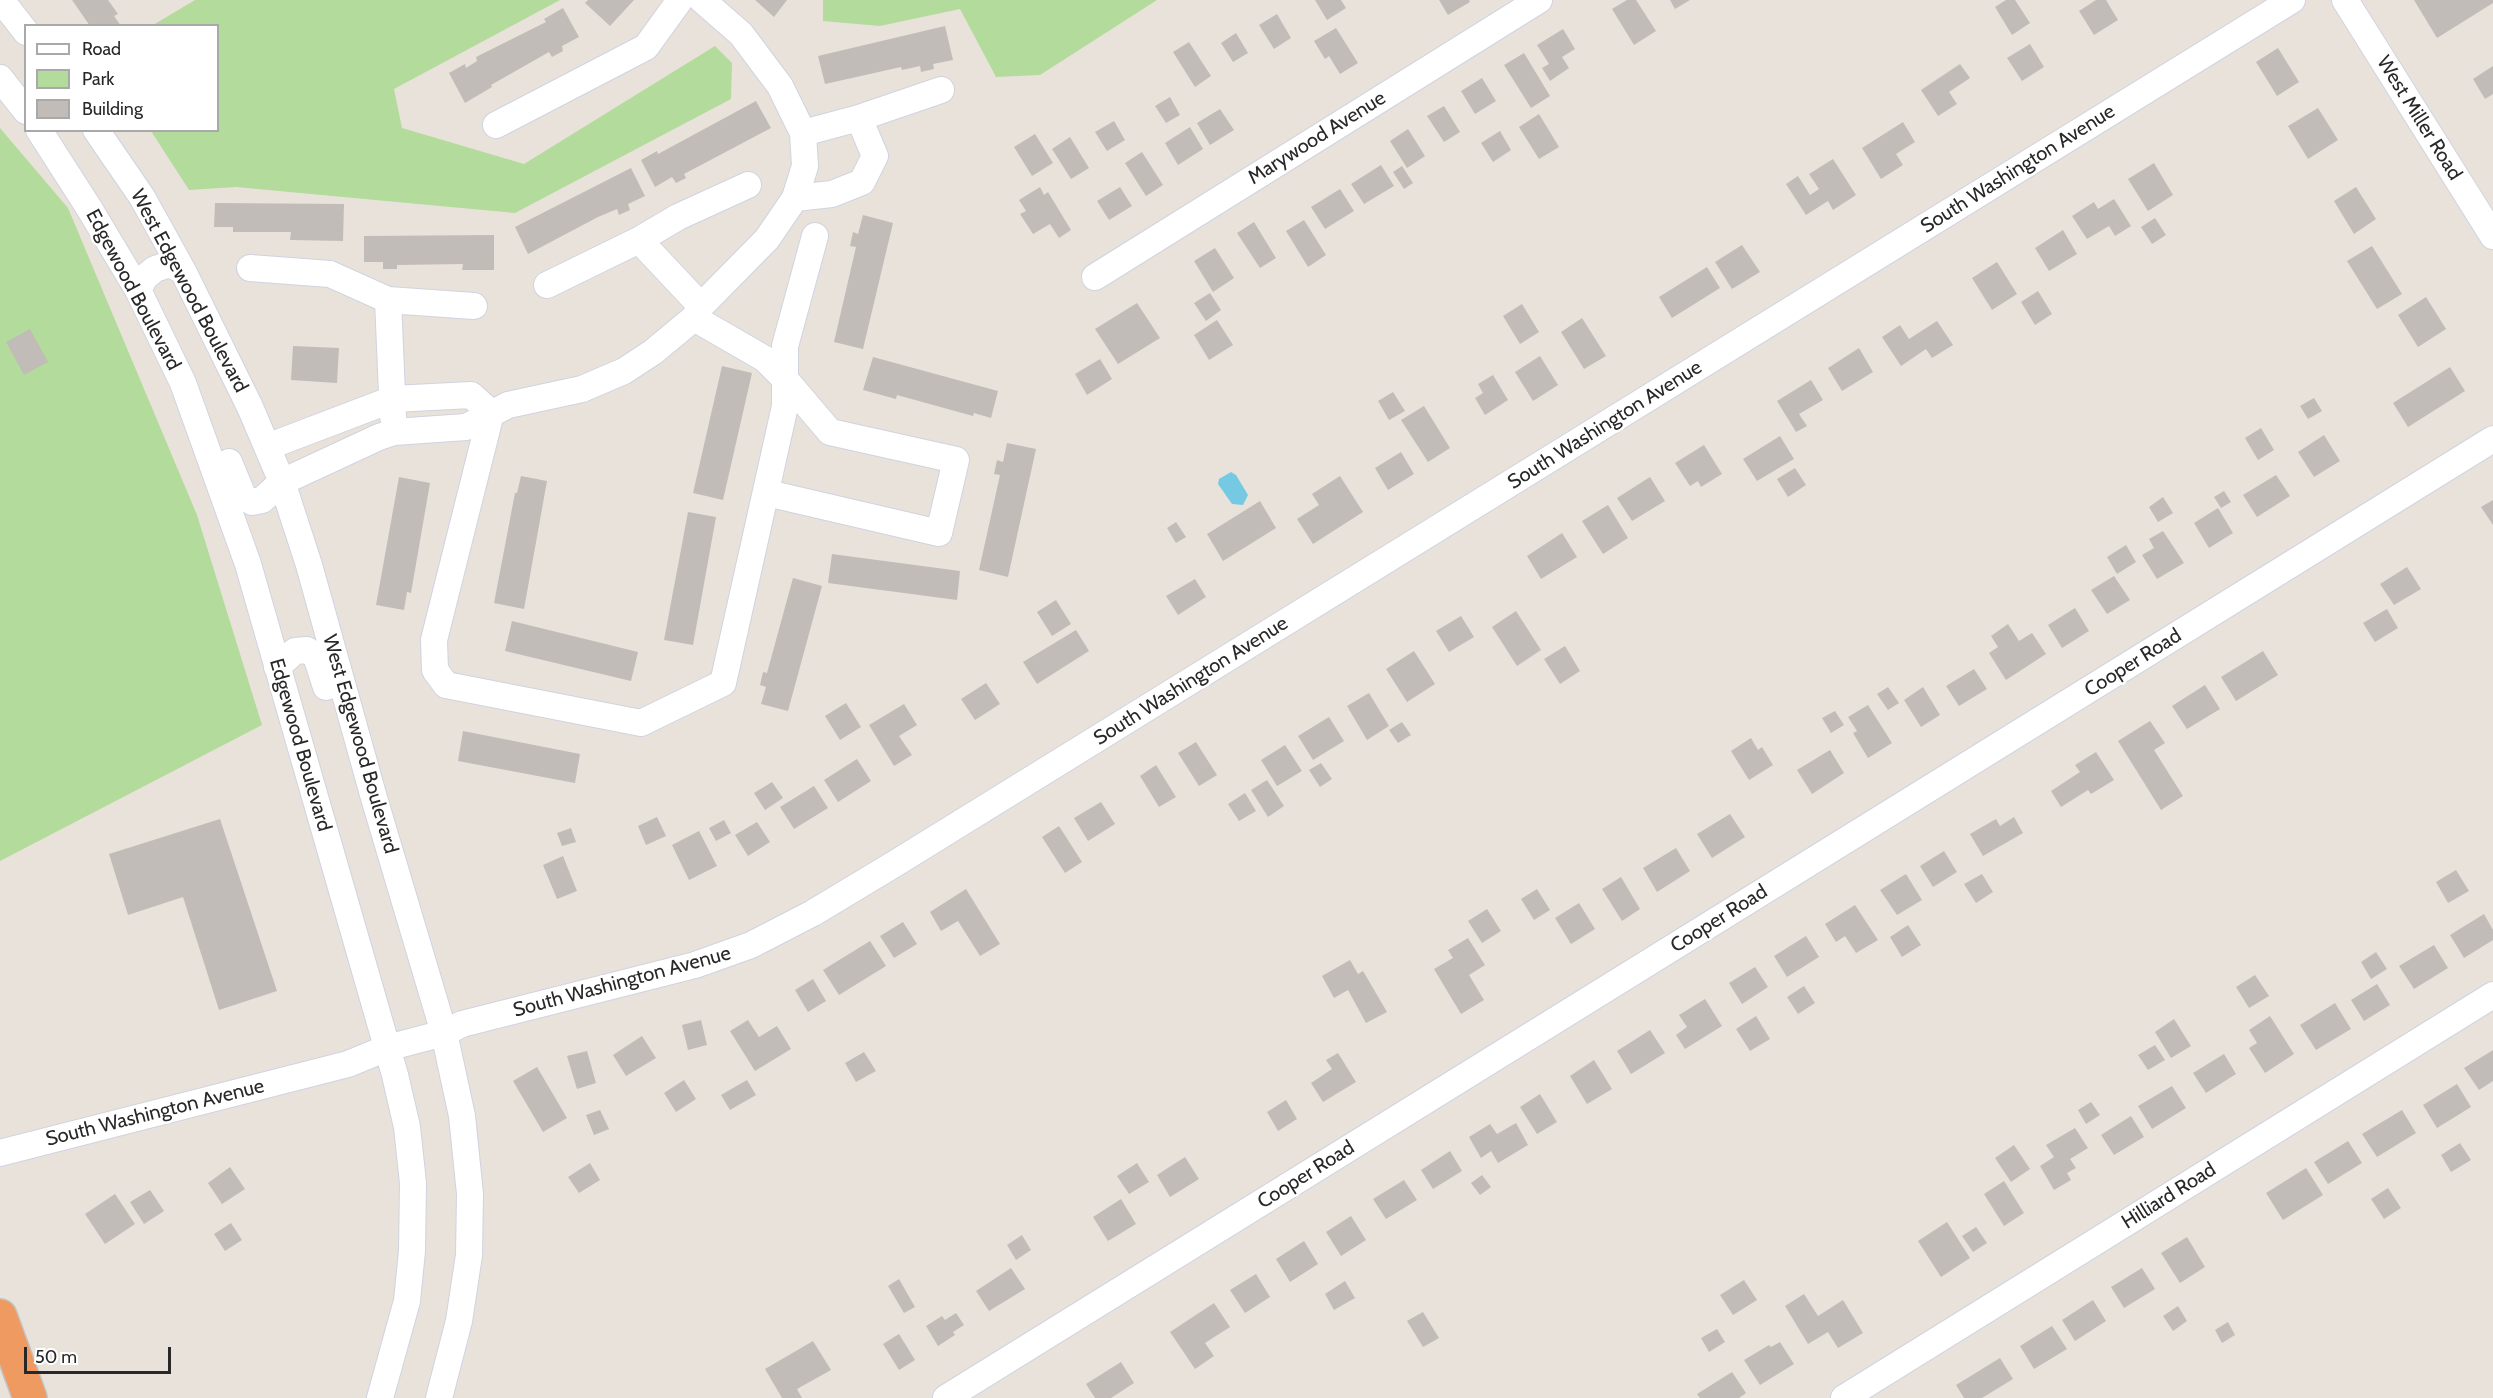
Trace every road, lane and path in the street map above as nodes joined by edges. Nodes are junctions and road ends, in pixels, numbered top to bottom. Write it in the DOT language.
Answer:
graph roads {
  1 [pos="680,0"];
  2 [pos="702,0"];
  3 [pos="1539,0"];
  4 [pos="2292,0"];
  5 [pos="2345,0"];
  6 [pos="3,1"];
  7 [pos="24,30"];
  8 [pos="0,78"];
  9 [pos="941,90"];
  10 [pos="24,108"];
  11 [pos="859,118"];
  12 [pos="496,125"];
  13 [pos="40,132"];
  14 [pos="97,132"];
  15 [pos="803,133"];
  16 [pos="748,185"];
  17 [pos="795,198"];
  18 [pos="815,236"];
  19 [pos="2493,236"];
  20 [pos="639,240"];
  21 [pos="250,268"];
  22 [pos="183,271"];
  23 [pos="1095,277"];
  24 [pos="547,285"];
  25 [pos="138,290"];
  26 [pos="388,300"];
  27 [pos="474,306"];
  28 [pos="697,312"];
  29 [pos="785,379"];
  30 [pos="183,383"];
  31 [pos="393,399"];
  32 [pos="491,414"];
  33 [pos="394,432"];
  34 [pos="2493,439"];
  35 [pos="267,447"];
  36 [pos="282,482"];
  37 [pos="767,493"];
  38 [pos="277,667"];
  39 [pos="374,798"];
  40 [pos="2493,995"];
  41 [pos="444,1033"];
  42 [pos="387,1048"];
  43 [pos="0,1153"];
  44 [pos="407,1301"];
  45 [pos="0,1316"];
  46 [pos="30,1398"];
  47 [pos="380,1398"];
  48 [pos="396,1398"];
  49 [pos="439,1398"];
  50 [pos="946,1398"];
  51 [pos="1844,1398"];
  1 -- 12 [label="street"];
  2 -- 15 [label="street"];
  3 -- 23 [label="street, Marywood Avenue"];
  4 -- 41 [label="street, South Washington Avenue"];
  5 -- 19 [label="street, West Miller Road"];
  6 -- 7 [label="street"];
  8 -- 10 [label="street"];
  9 -- 11 [label="street"];
  11 -- 15 [label="street"];
  11 -- 17 [label="street"];
  13 -- 25 [label="street, Edgewood Boulevard"];
  14 -- 22 [label="street, West Edgewood Boulevard"];
  15 -- 17 [label="street"];
  16 -- 20 [label="street"];
  17 -- 28 [label="street"];
  18 -- 29 [label="street"];
  20 -- 24 [label="street"];
  20 -- 28 [label="street"];
  21 -- 26 [label="street"];
  22 -- 25 [label="street"];
  22 -- 35 [label="street, West Edgewood Boulevard"];
  25 -- 30 [label="street, Edgewood Boulevard"];
  26 -- 27 [label="street"];
  26 -- 31 [label="street"];
  28 -- 29 [label="street"];
  28 -- 32 [label="street"];
  29 -- 37 [label="street"];
  29 -- 37 [label="street"];
  30 -- 36 [label="street"];
  30 -- 38 [label="street, Edgewood Boulevard"];
  31 -- 32 [label="street"];
  31 -- 33 [label="street"];
  31 -- 35 [label="street"];
  32 -- 33 [label="street"];
  32 -- 37 [label="street"];
  33 -- 36 [label="street"];
  34 -- 50 [label="street, Cooper Road"];
  35 -- 36 [label="street, West Edgewood Boulevard"];
  36 -- 39 [label="street, West Edgewood Boulevard"];
  38 -- 39 [label="street"];
  38 -- 42 [label="street, Edgewood Boulevard"];
  39 -- 41 [label="street, West Edgewood Boulevard"];
  40 -- 51 [label="street, Hilliard Road"];
  41 -- 42 [label="street, South Washington Avenue"];
  41 -- 49 [label="street, West Edgewood Boulevard"];
  42 -- 43 [label="street, South Washington Avenue"];
  42 -- 44 [label="street, Edgewood Boulevard"];
  44 -- 47 [label="street, Edgewood Boulevard"];
  44 -- 48 [label="street"];
  45 -- 46 [label="highway"];
}
